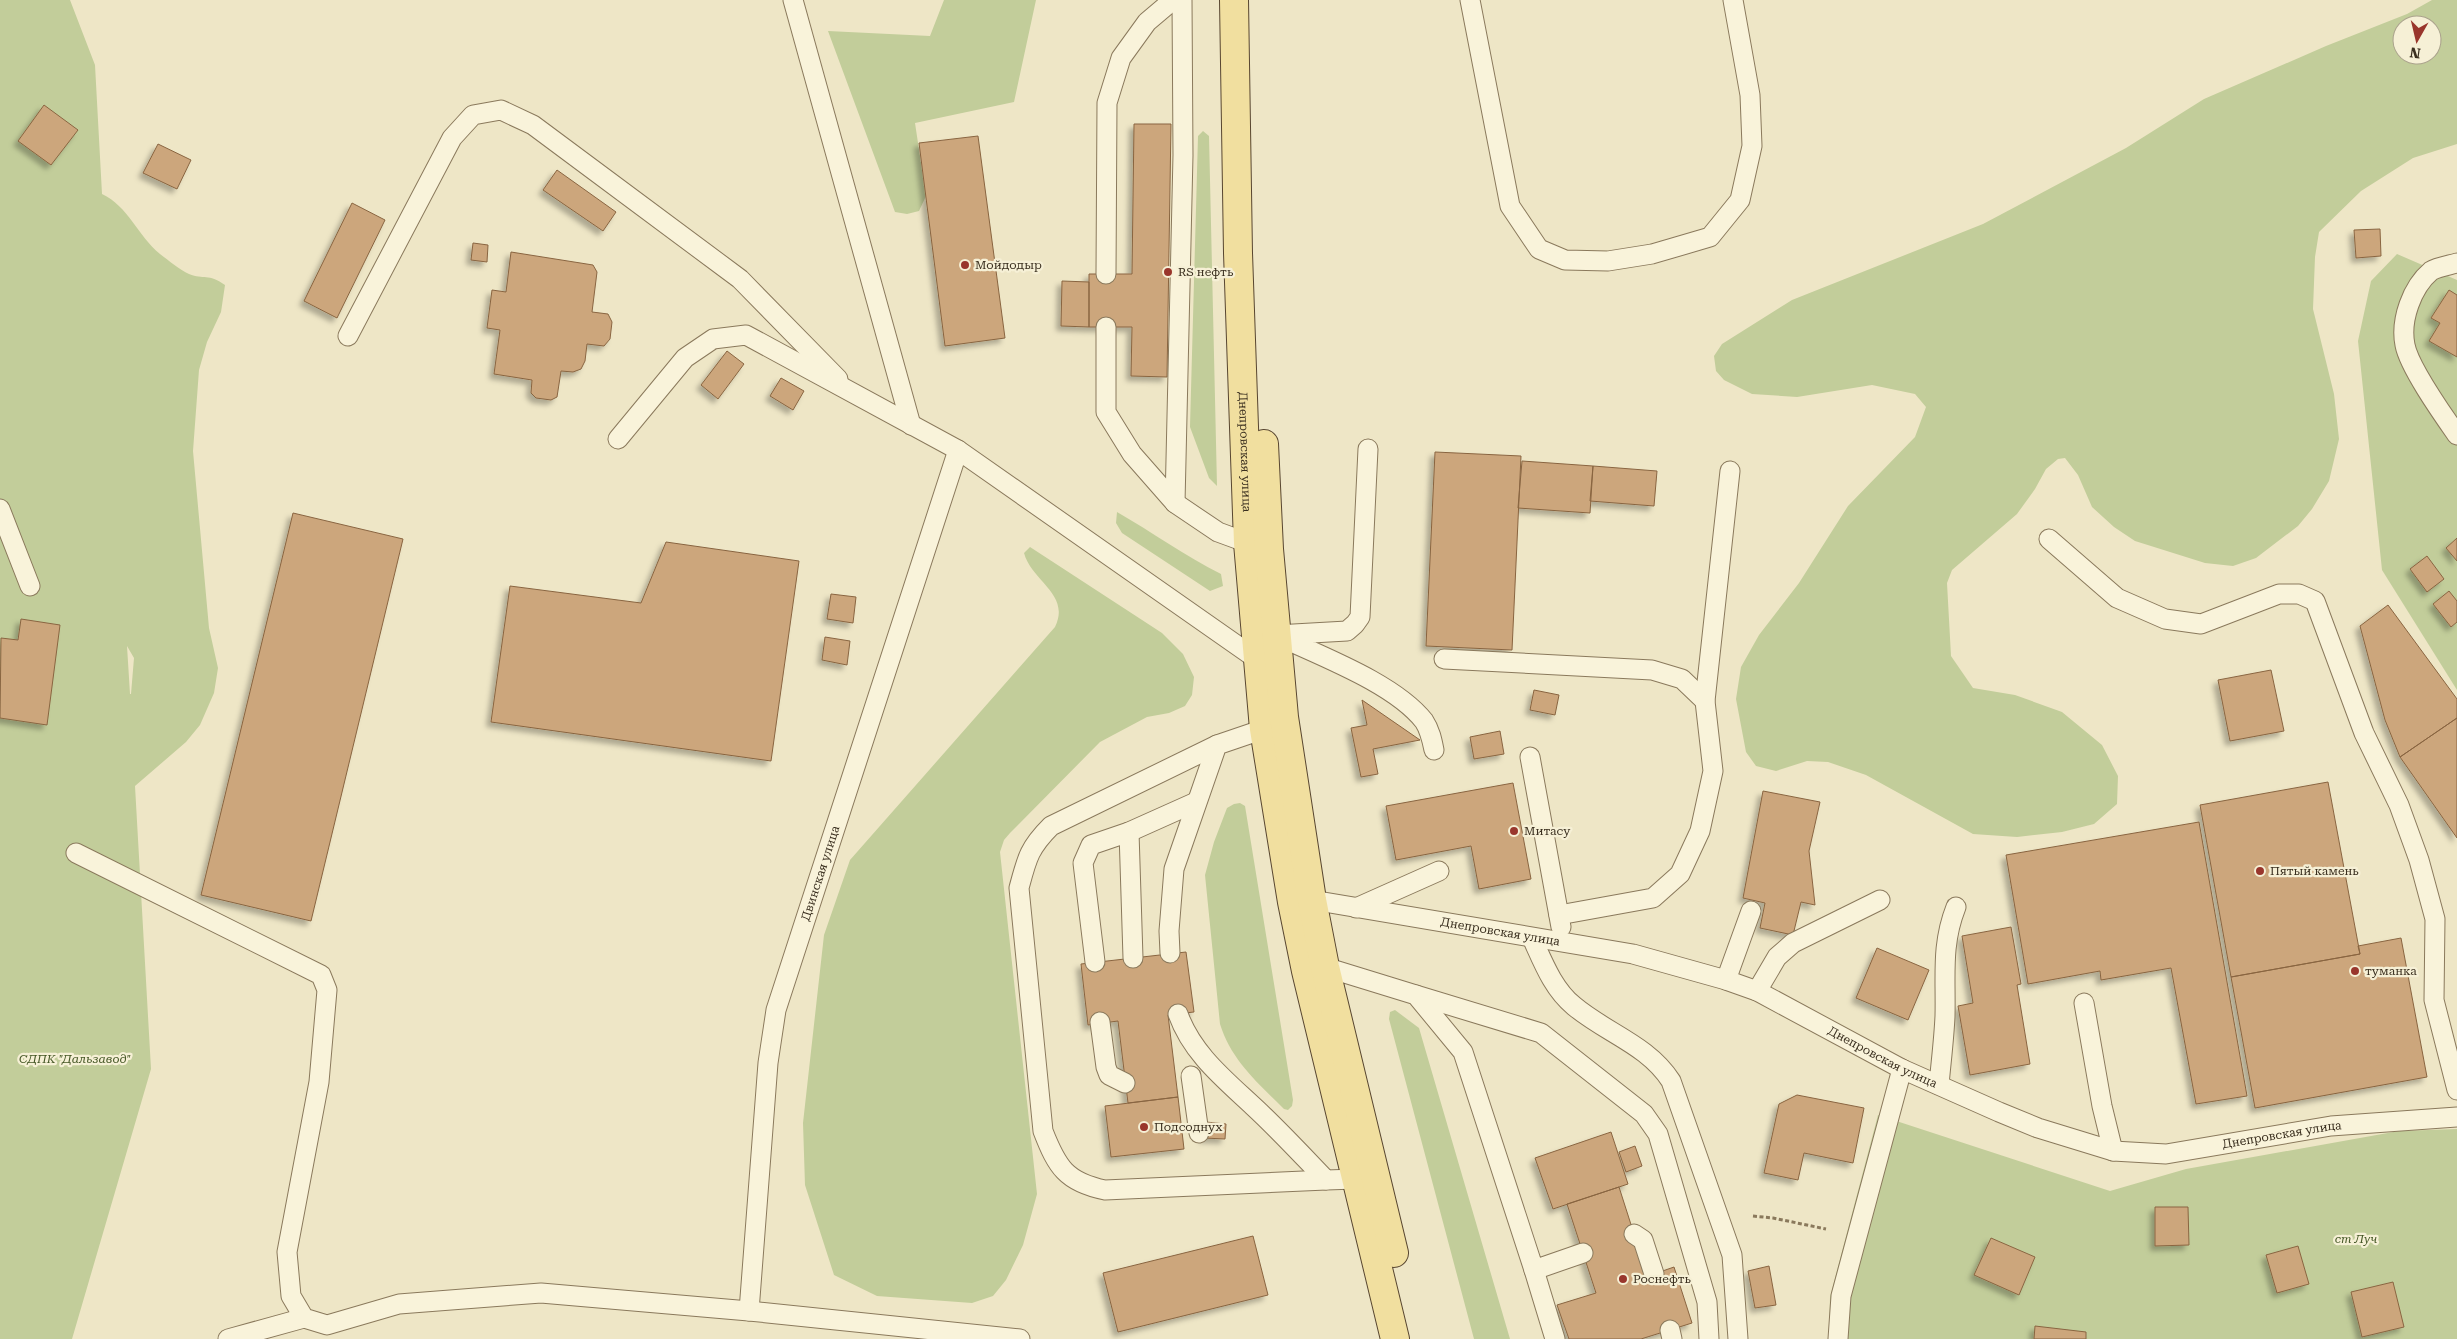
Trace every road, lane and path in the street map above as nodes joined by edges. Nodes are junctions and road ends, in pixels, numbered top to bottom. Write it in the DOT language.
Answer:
graph roads {
  1 [pos="793,0"];
  2 [pos="1173,0"];
  3 [pos="1182,0"];
  4 [pos="1234,0"];
  5 [pos="1252,0"];
  6 [pos="1470,0"];
  7 [pos="1733,0"];
  8 [pos="2457,264"];
  9 [pos="1106,274"];
  10 [pos="1106,327"];
  11 [pos="348,336"];
  12 [pos="853,394"];
  13 [pos="911,425"];
  14 [pos="2457,435"];
  15 [pos="618,439"];
  16 [pos="1368,449"];
  17 [pos="958,450"];
  18 [pos="1730,471"];
  19 [pos="1175,502"];
  20 [pos="0,509"];
  21 [pos="2049,539"];
  22 [pos="1248,542"];
  23 [pos="30,586"];
  24 [pos="1276,635"];
  25 [pos="1444,659"];
  26 [pos="1258,660"];
  27 [pos="1705,701"];
  28 [pos="1264,729"];
  29 [pos="1217,745"];
  30 [pos="1434,750"];
  31 [pos="1530,757"];
  32 [pos="1196,802"];
  33 [pos="1129,832"];
  34 [pos="76,853"];
  35 [pos="1439,872"];
  36 [pos="1880,900"];
  37 [pos="1302,901"];
  38 [pos="1956,907"];
  39 [pos="1356,908"];
  40 [pos="1751,911"];
  41 [pos="1559,915"];
  42 [pos="1532,938"];
  43 [pos="1564,943"];
  44 [pos="1170,953"];
  45 [pos="1133,958"];
  46 [pos="1095,962"];
  47 [pos="1316,969"];
  48 [pos="1726,980"];
  49 [pos="1757,991"];
  50 [pos="1416,995"];
  51 [pos="2084,1003"];
  52 [pos="1178,1014"];
  53 [pos="1100,1022"];
  54 [pos="1902,1069"];
  55 [pos="1215,1073"];
  56 [pos="1125,1083"];
  57 [pos="1939,1085"];
  58 [pos="2457,1090"];
  59 [pos="2457,1116"];
  60 [pos="1199,1133"];
  61 [pos="2113,1151"];
  62 [pos="1356,1179"];
  63 [pos="1326,1180"];
  64 [pos="1720,1216"];
  65 [pos="1634,1234"];
  66 [pos="1855,1236"];
  67 [pos="1583,1253"];
  68 [pos="1534,1270"];
  69 [pos="1654,1274"];
  70 [pos="749,1311"];
  71 [pos="304,1318"];
  72 [pos="228,1339"];
  73 [pos="1020,1339"];
  74 [pos="1395,1339"];
  75 [pos="1414,1339"];
  76 [pos="1555,1339"];
  77 [pos="1709,1339"];
  78 [pos="1738,1339"];
  79 [pos="1838,1339"];
  1 -- 13 [label="lane"];
  2 -- 9 [label="lane"];
  3 -- 19 [label="lane"];
  4 -- 22 [label="main road, Днепровская улица"];
  5 -- 24 [label="main road, Днепровская улица"];
  6 -- 7 [label="lane"];
  8 -- 14 [label="lane"];
  10 -- 19 [label="lane"];
  11 -- 12 [label="lane"];
  12 -- 13 [label="lane"];
  12 -- 15 [label="lane"];
  13 -- 17 [label="lane"];
  16 -- 24 [label="lane"];
  17 -- 26 [label="lane"];
  17 -- 70 [label="lane, Двинская улица"];
  18 -- 27 [label="lane"];
  19 -- 22 [label="lane"];
  20 -- 23 [label="lane"];
  21 -- 58 [label="lane"];
  22 -- 26 [label="main road, Днепровская улица"];
  24 -- 30 [label="lane"];
  24 -- 37 [label="main road, Днепровская улица"];
  25 -- 27 [label="lane"];
  26 -- 28 [label="main road, Днепровская улица"];
  27 -- 41 [label="lane"];
  28 -- 29 [label="lane"];
  28 -- 37 [label="main road, Днепровская улица"];
  29 -- 32 [label="lane"];
  29 -- 63 [label="lane"];
  31 -- 41 [label="lane"];
  32 -- 33 [label="lane"];
  32 -- 44 [label="lane"];
  33 -- 45 [label="lane"];
  33 -- 46 [label="lane"];
  34 -- 71 [label="lane"];
  35 -- 39 [label="lane"];
  36 -- 49 [label="lane"];
  37 -- 39 [label="lane, Днепровская улица"];
  37 -- 47 [label="main road, Днепровская улица"];
  38 -- 57 [label="lane"];
  39 -- 42 [label="lane, Днепровская улица"];
  40 -- 48 [label="lane"];
  41 -- 43 [label="lane"];
  42 -- 43 [label="lane, Днепровская улица"];
  42 -- 64 [label="lane"];
  43 -- 48 [label="lane, Днепровская улица"];
  47 -- 50 [label="lane"];
  47 -- 62 [label="main road, Днепровская улица"];
  47 -- 75 [label="main road, Днепровская улица"];
  48 -- 49 [label="lane, Днепровская улица"];
  49 -- 54 [label="lane, Днепровская улица"];
  50 -- 68 [label="lane"];
  50 -- 77 [label="lane"];
  51 -- 61 [label="lane"];
  52 -- 55 [label="lane"];
  53 -- 56 [label="lane"];
  54 -- 57 [label="lane, Днепровская улица"];
  54 -- 66 [label="lane"];
  55 -- 60 [label="lane"];
  55 -- 63 [label="lane"];
  57 -- 61 [label="lane, Днепровская улица"];
  59 -- 61 [label="lane, Днепровская улица"];
  62 -- 63 [label="lane"];
  62 -- 74 [label="main road, Днепровская улица"];
  64 -- 66 [label="path"];
  64 -- 78 [label="lane"];
  65 -- 69 [label="lane"];
  66 -- 79 [label="lane"];
  67 -- 68 [label="lane"];
  68 -- 76 [label="lane"];
  70 -- 71 [label="lane"];
  70 -- 73 [label="lane"];
  71 -- 72 [label="lane"];
}
